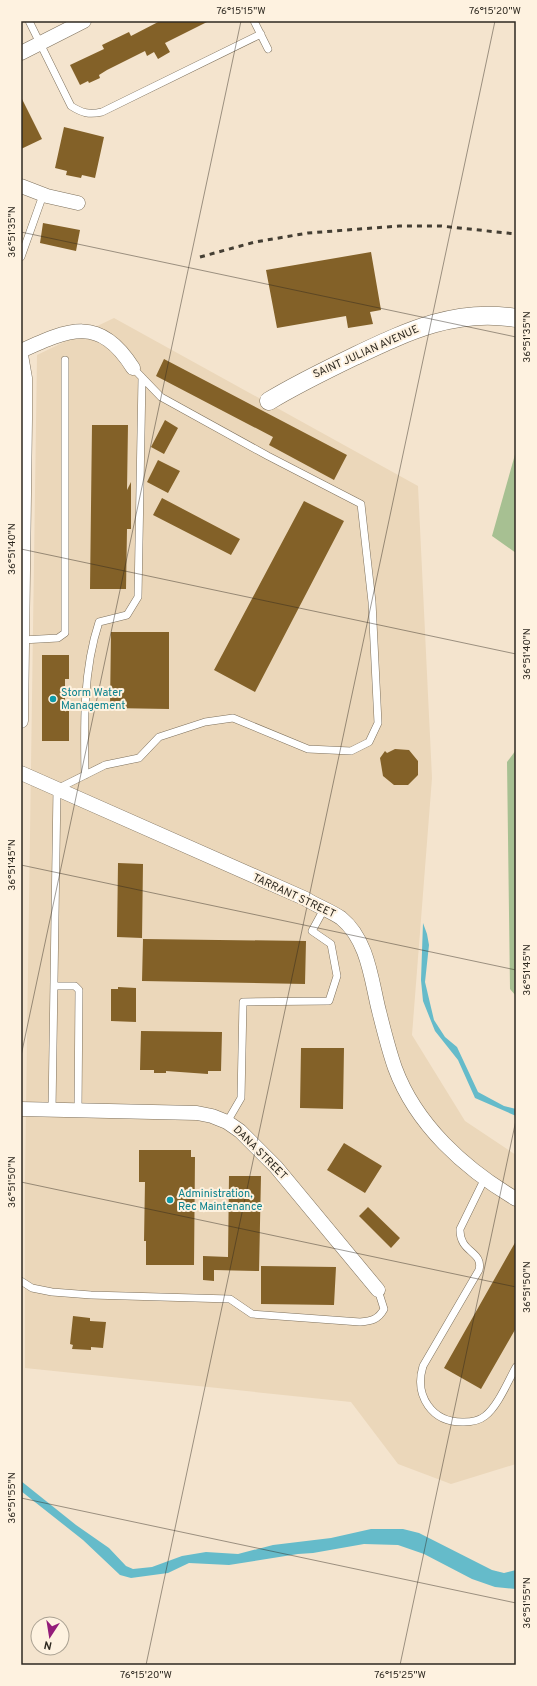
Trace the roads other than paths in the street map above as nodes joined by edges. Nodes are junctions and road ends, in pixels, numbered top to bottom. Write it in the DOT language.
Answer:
graph roads {
  1 [pos="29,21"];
  2 [pos="84,21"];
  3 [pos="254,21"];
  4 [pos="261,34"];
  5 [pos="40,44"];
  6 [pos="268,48"];
  7 [pos="21,53"];
  8 [pos="21,186"];
  9 [pos="43,195"];
  10 [pos="78,203"];
  11 [pos="21,257"];
  12 [pos="516,318"];
  13 [pos="21,351"];
  14 [pos="21,355"];
  15 [pos="65,360"];
  16 [pos="137,373"];
  17 [pos="269,401"];
  18 [pos="22,640"];
  19 [pos="21,721"];
  20 [pos="21,773"];
  21 [pos="85,775"];
  22 [pos="57,789"];
  23 [pos="324,909"];
  24 [pos="54,986"];
  25 [pos="21,1109"];
  26 [pos="52,1110"];
  27 [pos="78,1111"];
  28 [pos="227,1122"];
  29 [pos="484,1180"];
  30 [pos="516,1199"];
  31 [pos="21,1281"];
  32 [pos="378,1290"];
  33 [pos="516,1367"];
  1 -- 5 [label="lane"];
  2 -- 5 [label="street"];
  3 -- 4 [label="lane"];
  4 -- 5 [label="lane"];
  4 -- 6 [label="lane"];
  5 -- 7 [label="street"];
  8 -- 9 [label="street"];
  9 -- 10 [label="street"];
  9 -- 11 [label="lane"];
  12 -- 17 [label="street, SAINT JULIAN AVENUE"];
  13 -- 16 [label="street"];
  14 -- 18 [label="street"];
  15 -- 18 [label="lane"];
  16 -- 21 [label="lane"];
  16 -- 21 [label="lane"];
  18 -- 19 [label="street"];
  20 -- 22 [label="street, TARRANT STREET"];
  21 -- 22 [label="lane"];
  22 -- 23 [label="street, TARRANT STREET"];
  22 -- 24 [label="lane"];
  23 -- 28 [label="lane"];
  23 -- 29 [label="street, TARRANT STREET"];
  24 -- 26 [label="lane"];
  24 -- 27 [label="lane"];
  25 -- 26 [label="street, DANA STREET"];
  26 -- 27 [label="street, DANA STREET"];
  27 -- 28 [label="street, DANA STREET"];
  28 -- 32 [label="street, DANA STREET"];
  29 -- 30 [label="street, TARRANT STREET"];
  29 -- 33 [label="lane"];
  31 -- 32 [label="lane"];
}
